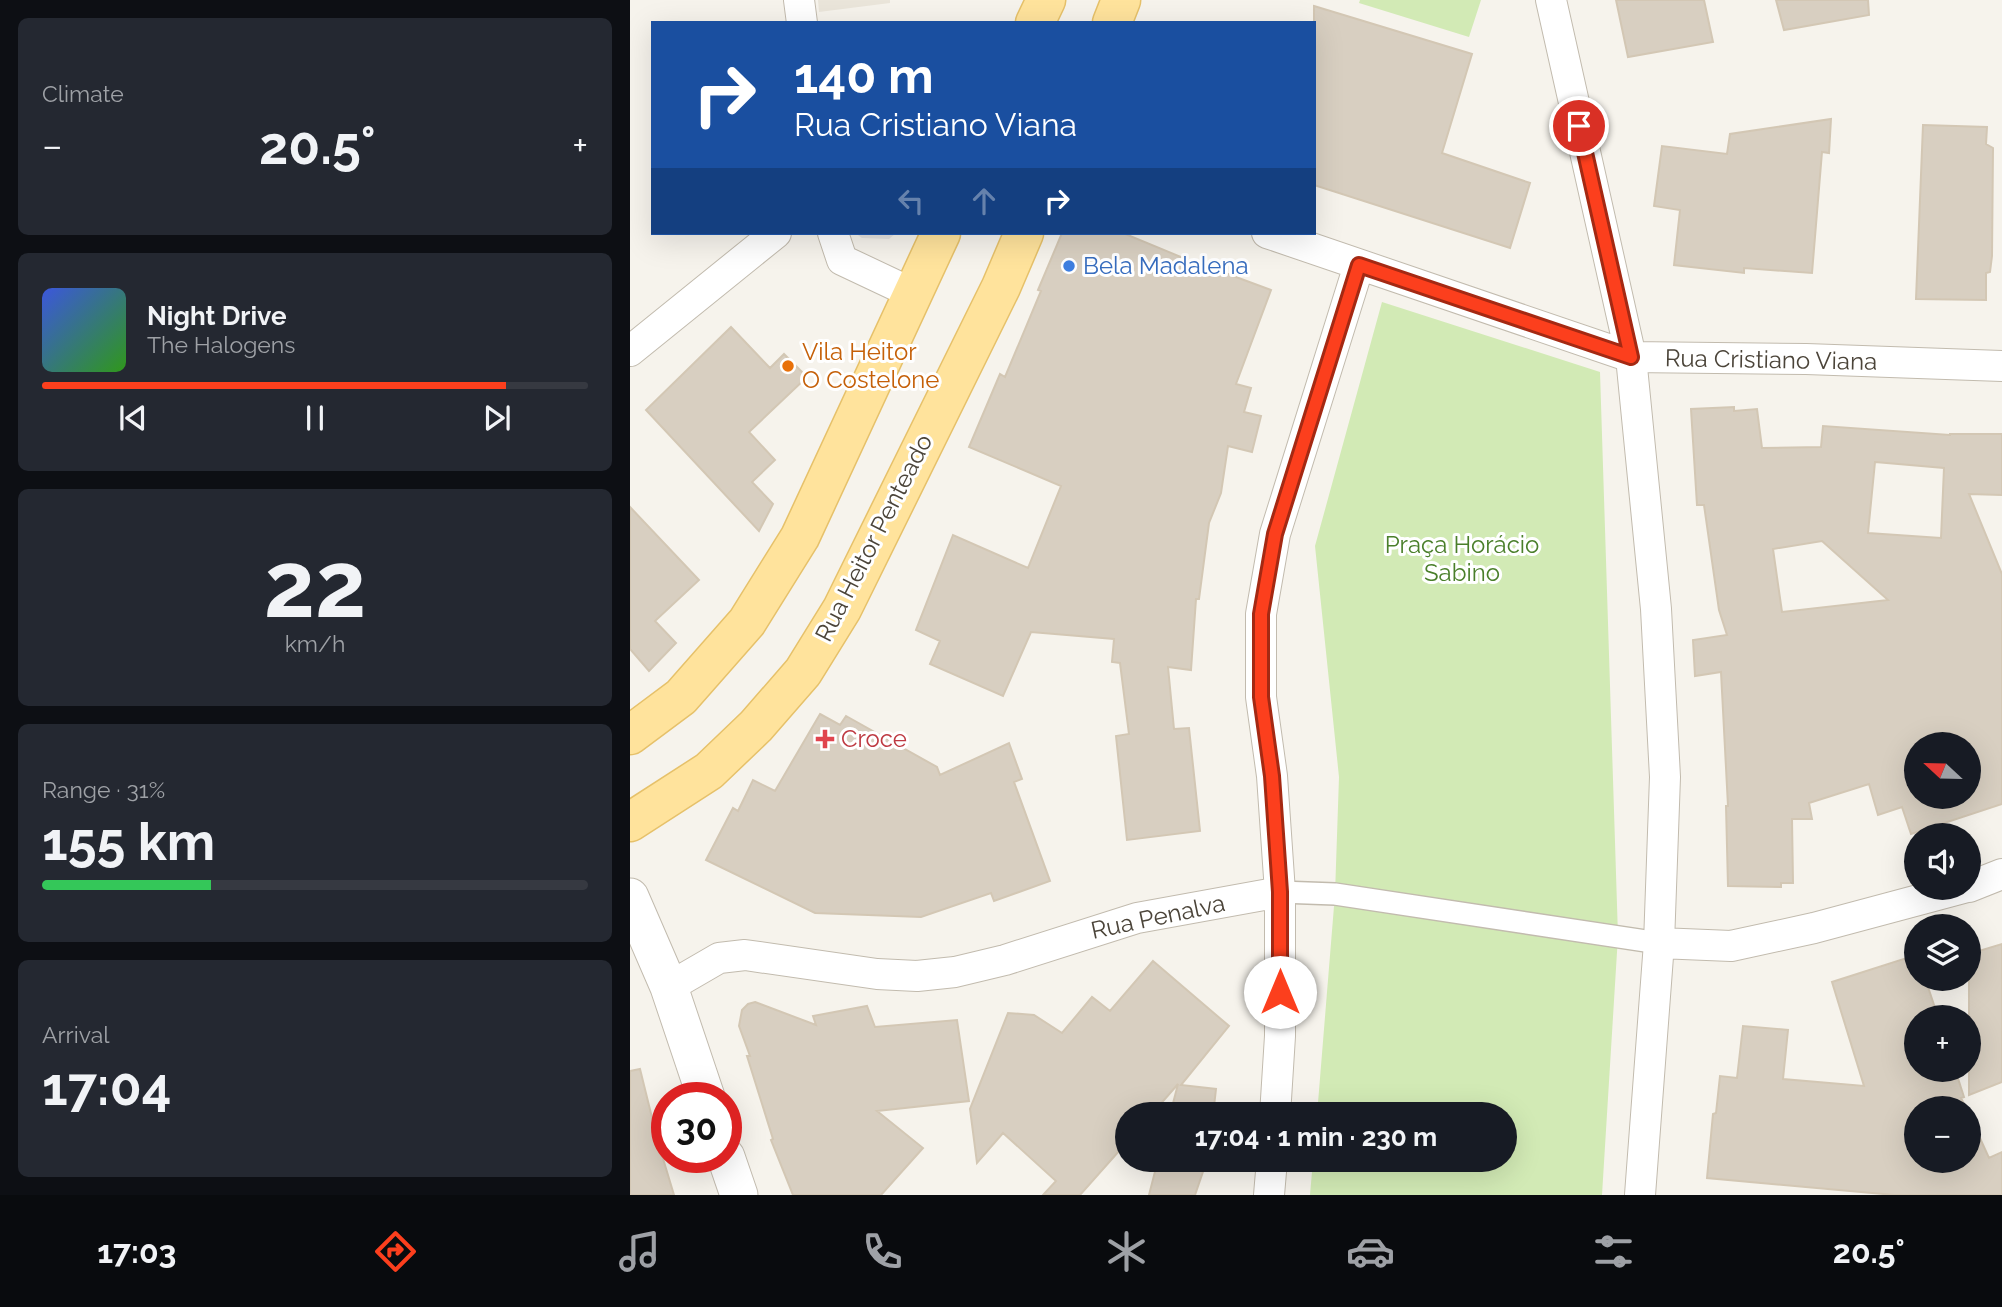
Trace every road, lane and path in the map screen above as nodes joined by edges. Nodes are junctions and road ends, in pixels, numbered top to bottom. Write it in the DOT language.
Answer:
graph roads {
  1 [pos="799,0"];
  2 [pos="1046,0"];
  3 [pos="1121,0"];
  4 [pos="1551,0"];
  5 [pos="802,21"];
  6 [pos="1036,21"];
  7 [pos="1113,21"];
  8 [pos="774,235"];
  9 [pos="834,235"];
  10 [pos="940,235"];
  11 [pos="1023,235"];
  12 [pos="1273,235"];
  13 [pos="1359,265"];
  14 [pos="914,294"];
  15 [pos="630,351"];
  16 [pos="1631,357"];
  17 [pos="2002,366"];
  18 [pos="630,735"];
  19 [pos="630,822"];
  20 [pos="2002,874"];
  21 [pos="1981,882"];
  22 [pos="1280,892"];
  23 [pos="630,897"];
  24 [pos="1919,900"];
  25 [pos="1659,943"];
  26 [pos="669,988"];
  27 [pos="701,1082"];
  28 [pos="1276,1102"];
  29 [pos="1271,1172"];
  30 [pos="731,1173"];
  31 [pos="739,1195"];
  32 [pos="1269,1195"];
  33 [pos="1640,1195"];
  1 -- 5 [label="street"];
  2 -- 6 [label="main road"];
  3 -- 7 [label="main road"];
  4 -- 16 [label="street"];
  8 -- 15 [label="street"];
  9 -- 14 [label="street"];
  10 -- 14 [label="main road"];
  11 -- 19 [label="main road, Rua Heitor Penteado"];
  12 -- 13 [label="street, Rua Cristiano Viana"];
  13 -- 16 [label="street, Rua Cristiano Viana"];
  13 -- 22 [label="street"];
  14 -- 18 [label="main road"];
  16 -- 17 [label="street, Rua Cristiano Viana"];
  16 -- 25 [label="street"];
  20 -- 21 [label="street"];
  22 -- 25 [label="street, Rua Penalva"];
  22 -- 26 [label="street, Rua Penalva"];
  22 -- 28 [label="street"];
  23 -- 26 [label="street"];
  24 -- 25 [label="street"];
  25 -- 33 [label="street"];
  26 -- 27 [label="street"];
  29 -- 32 [label="street"];
  30 -- 31 [label="street"];
}
